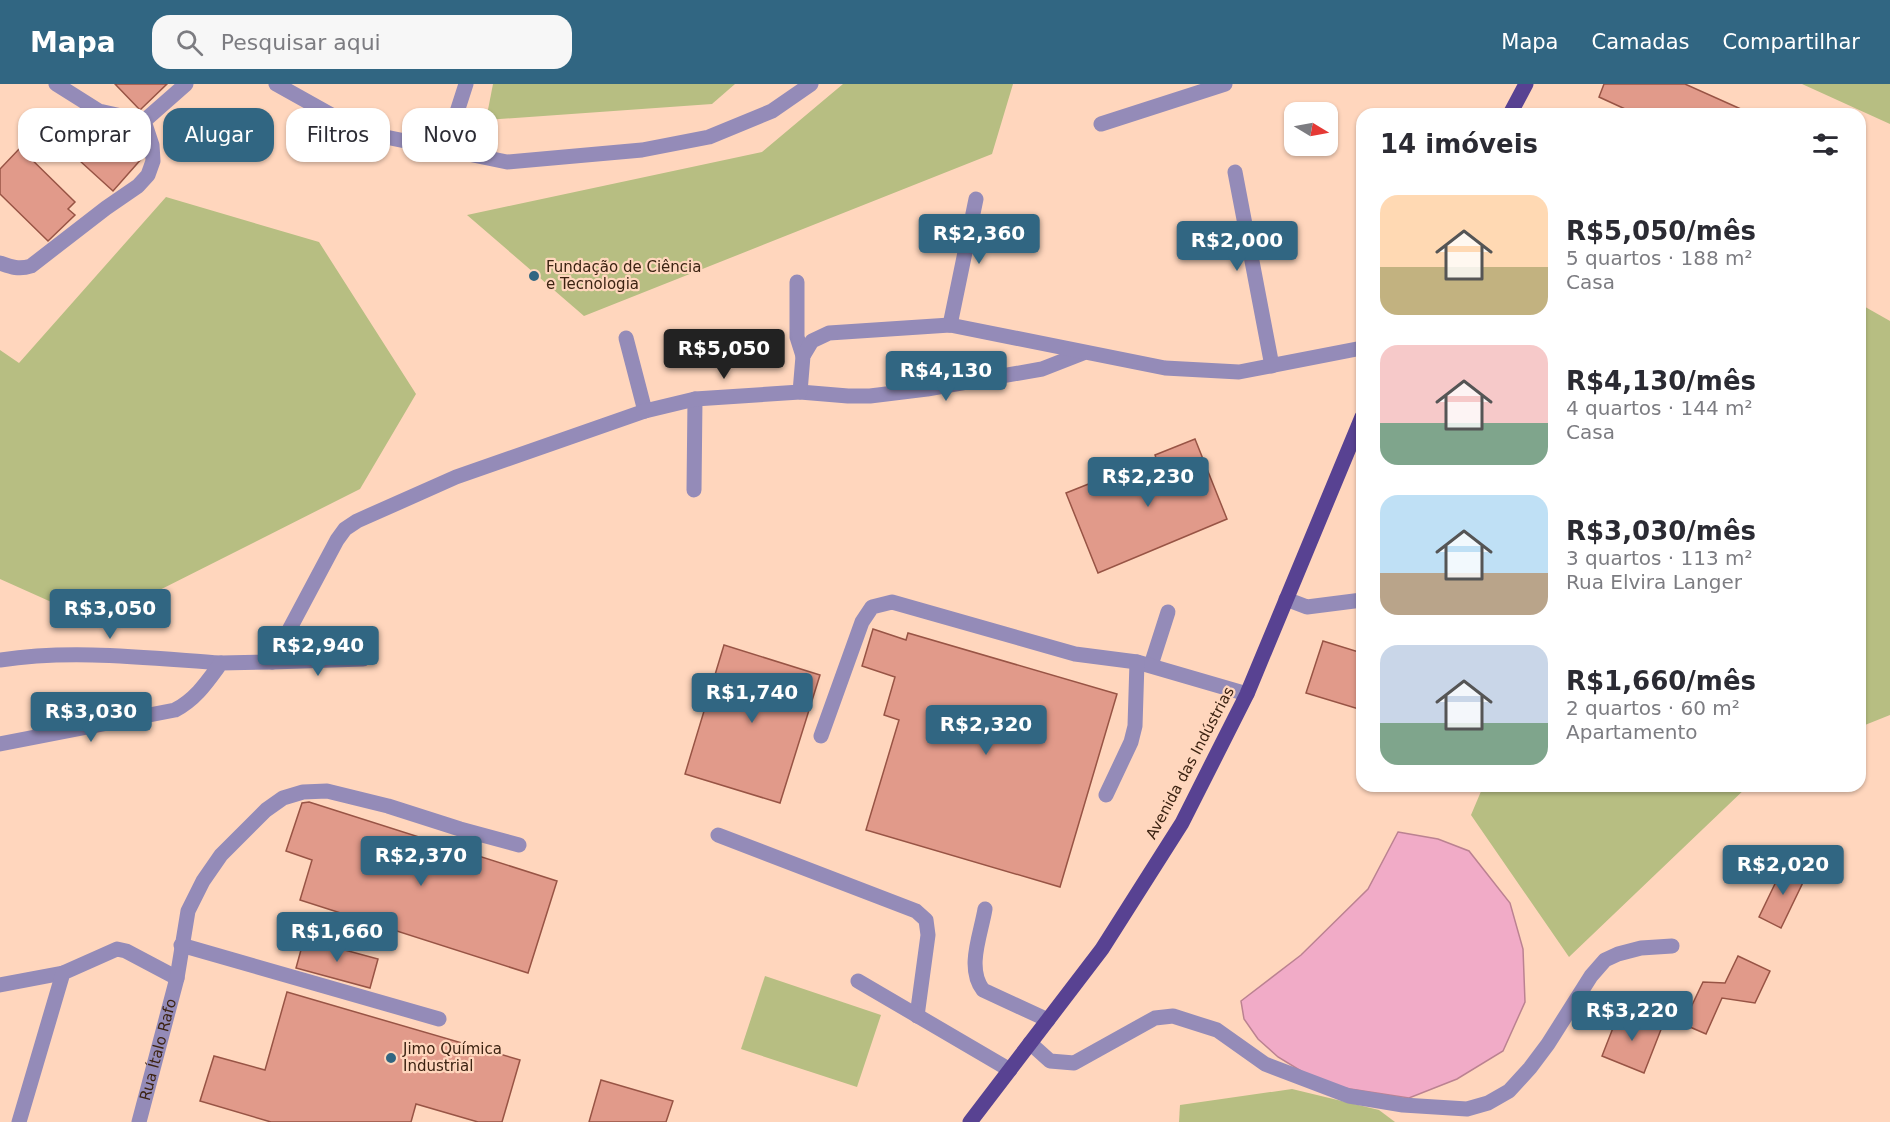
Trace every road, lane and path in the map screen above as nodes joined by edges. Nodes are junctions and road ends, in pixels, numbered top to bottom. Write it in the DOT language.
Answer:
graph roads {
  1 [pos="56,84"];
  2 [pos="186,84"];
  3 [pos="276,84"];
  4 [pos="466,84"];
  5 [pos="811,84"];
  6 [pos="1225,84"];
  7 [pos="1526,84"];
  8 [pos="94,108"];
  9 [pos="458,108"];
  10 [pos="1513,108"];
  11 [pos="151,116"];
  12 [pos="1101,124"];
  13 [pos="402,140"];
  14 [pos="151,142"];
  15 [pos="498,160"];
  16 [pos="1235,172"];
  17 [pos="976,199"];
  18 [pos="0,263"];
  19 [pos="797,282"];
  20 [pos="950,325"];
  21 [pos="626,338"];
  22 [pos="1356,349"];
  23 [pos="1084,353"];
  24 [pos="802,356"];
  25 [pos="1272,366"];
  26 [pos="800,392"];
  27 [pos="695,399"];
  28 [pos="645,411"];
  29 [pos="1356,431"];
  30 [pos="694,490"];
  31 [pos="1286,599"];
  32 [pos="1356,601"];
  33 [pos="1168,612"];
  34 [pos="363,659"];
  35 [pos="0,660"];
  36 [pos="272,662"];
  37 [pos="221,663"];
  38 [pos="1144,664"];
  39 [pos="1247,694"];
  40 [pos="821,736"];
  41 [pos="0,744"];
  42 [pos="1106,795"];
  43 [pos="718,835"];
  44 [pos="519,845"];
  45 [pos="985,909"];
  46 [pos="182,945"];
  47 [pos="1672,946"];
  48 [pos="63,973"];
  49 [pos="177,978"];
  50 [pos="858,981"];
  51 [pos="0,985"];
  52 [pos="917,1016"];
  53 [pos="439,1019"];
  54 [pos="1048,1020"];
  55 [pos="1030,1043"];
  56 [pos="1010,1070"];
  57 [pos="19,1122"];
  58 [pos="139,1122"];
  59 [pos="970,1122"];
  1 -- 8 [label="street"];
  2 -- 11 [label="street"];
  3 -- 13 [label="street"];
  4 -- 9 [label="street"];
  5 -- 15 [label="street"];
  6 -- 12 [label="street"];
  7 -- 10 [label="main road"];
  14 -- 18 [label="street"];
  16 -- 25 [label="street"];
  17 -- 20 [label="street"];
  19 -- 24 [label="street"];
  20 -- 23 [label="street"];
  20 -- 24 [label="street"];
  21 -- 28 [label="street"];
  22 -- 25 [label="street"];
  23 -- 25 [label="street"];
  23 -- 26 [label="street"];
  24 -- 26 [label="street"];
  26 -- 27 [label="street"];
  27 -- 28 [label="street"];
  27 -- 30 [label="street"];
  28 -- 36 [label="street"];
  29 -- 31 [label="main road, Avenida das Indústrias"];
  31 -- 32 [label="street"];
  31 -- 39 [label="main road, Avenida das Indústrias"];
  33 -- 38 [label="street"];
  34 -- 36 [label="street"];
  35 -- 37 [label="street"];
  36 -- 37 [label="street"];
  37 -- 41 [label="street"];
  38 -- 39 [label="street"];
  38 -- 40 [label="street"];
  38 -- 42 [label="street"];
  39 -- 54 [label="main road, Avenida das Indústrias"];
  43 -- 52 [label="street"];
  44 -- 46 [label="street, Rua Ítalo Rafo"];
  45 -- 54 [label="street"];
  46 -- 49 [label="street, Rua Ítalo Rafo"];
  46 -- 53 [label="street"];
  47 -- 55 [label="street"];
  48 -- 49 [label="street"];
  48 -- 51 [label="street"];
  48 -- 57 [label="street"];
  49 -- 58 [label="street, Rua Ítalo Rafo"];
  50 -- 52 [label="street"];
  52 -- 56 [label="street"];
  54 -- 55 [label="main road, Avenida das Indústrias"];
  55 -- 56 [label="main road, Avenida das Indústrias"];
  56 -- 59 [label="main road, Avenida das Indústrias"];
}
